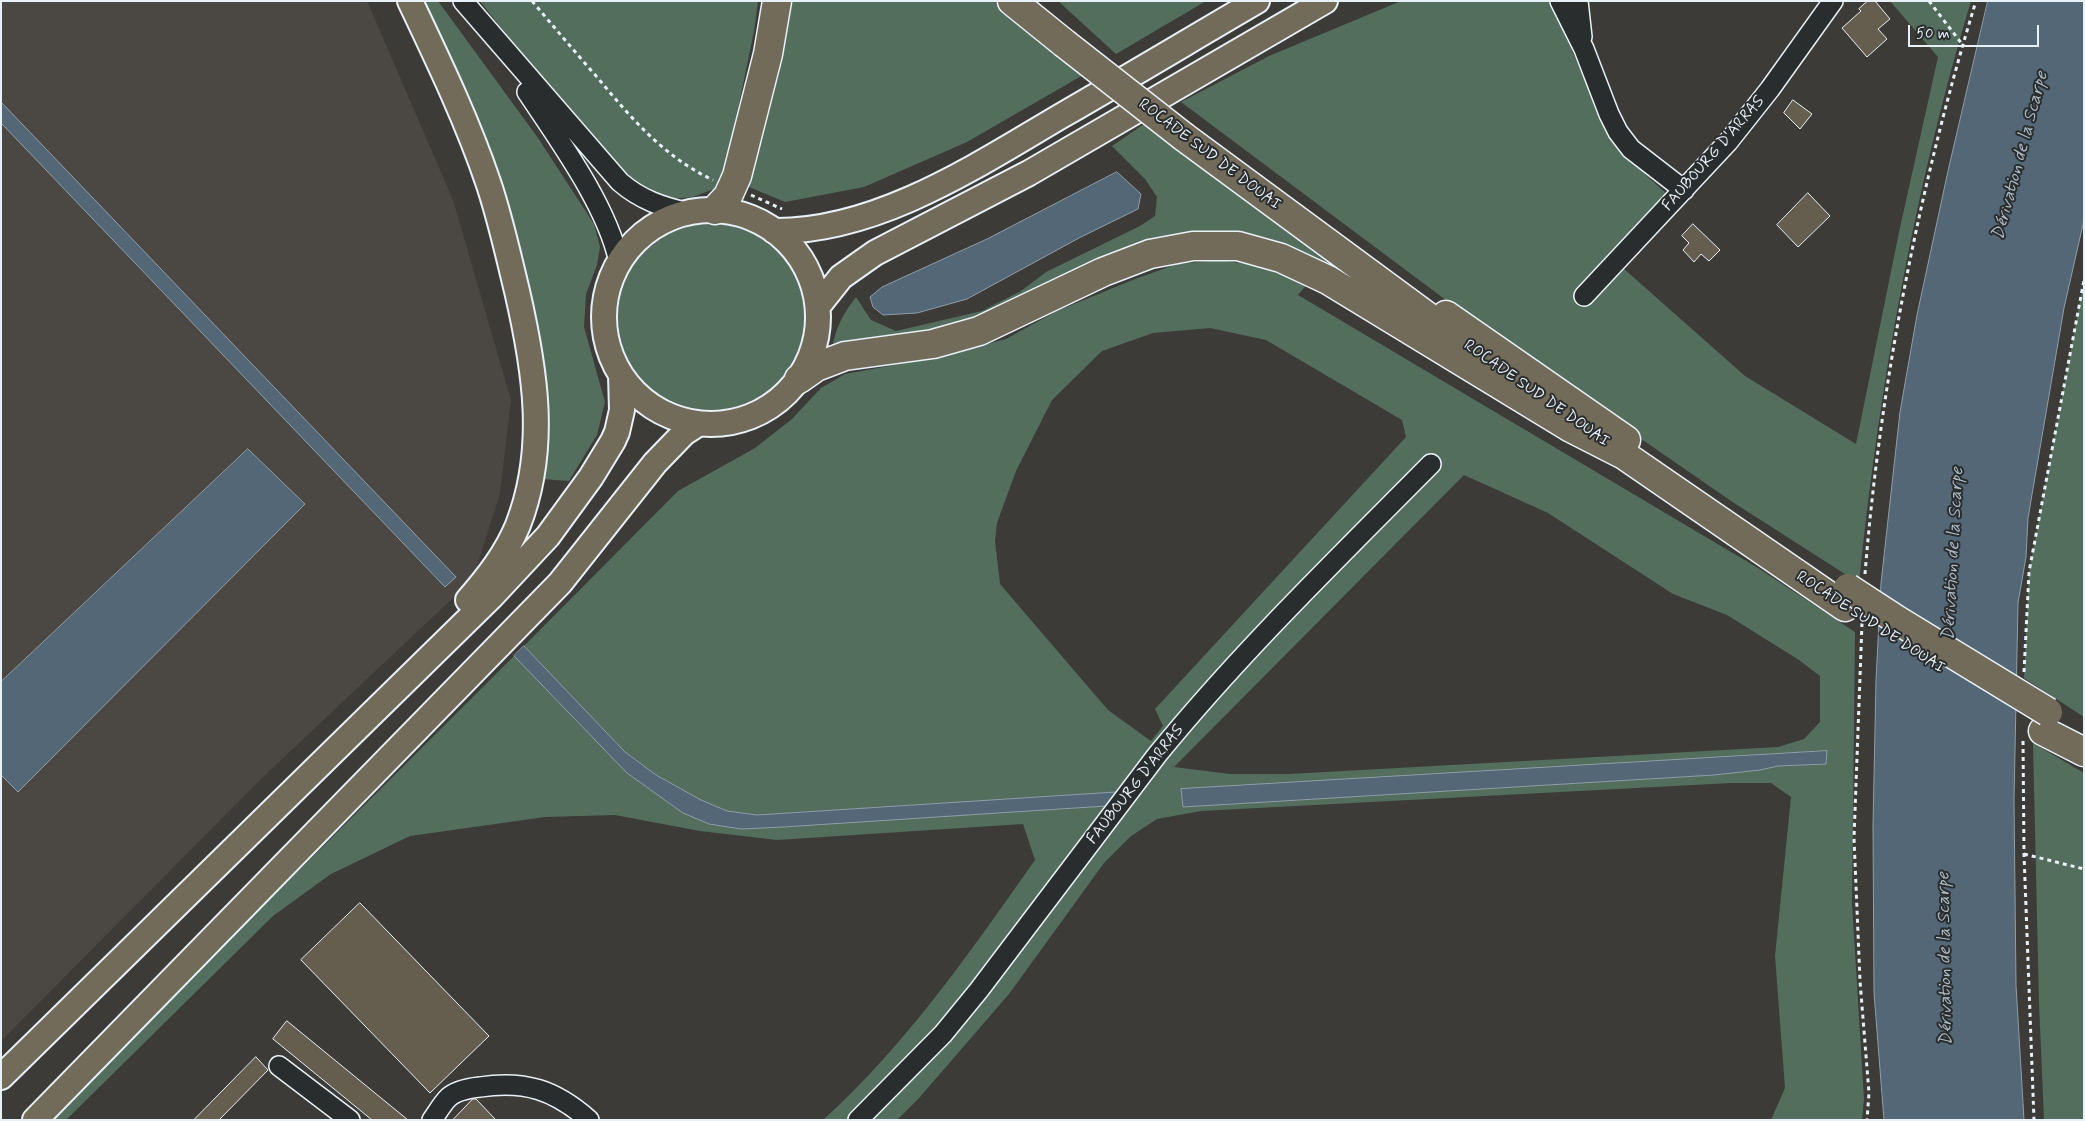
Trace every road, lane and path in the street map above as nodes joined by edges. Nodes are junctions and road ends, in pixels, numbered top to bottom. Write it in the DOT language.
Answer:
graph roads {
  1 [pos="410,1"];
  2 [pos="463,1"];
  3 [pos="532,1"];
  4 [pos="777,1"];
  5 [pos="1012,1"];
  6 [pos="1035,1"];
  7 [pos="1257,1"];
  8 [pos="1325,1"];
  9 [pos="1560,1"];
  10 [pos="1578,1"];
  11 [pos="1833,1"];
  12 [pos="1929,1"];
  13 [pos="1976,1"];
  14 [pos="485,28"];
  15 [pos="1071,40"];
  16 [pos="1963,45"];
  17 [pos="1584,49"];
  18 [pos="1190,134"];
  19 [pos="733,188"];
  20 [pos="1684,190"];
  21 [pos="788,211"];
  22 [pos="702,212"];
  23 [pos="774,231"];
  24 [pos="619,262"];
  25 [pos="2084,280"];
  26 [pos="1584,296"];
  27 [pos="818,306"];
  28 [pos="621,375"];
  29 [pos="799,379"];
  30 [pos="698,424"];
  31 [pos="1622,454"];
  32 [pos="1431,464"];
  33 [pos="1855,598"];
  34 [pos="2024,678"];
  35 [pos="408,679"];
  36 [pos="2038,726"];
  37 [pos="2084,733"];
  38 [pos="2084,752"];
  39 [pos="2024,854"];
  40 [pos="2084,869"];
  41 [pos="279,1066"];
  42 [pos="1,1076"];
  43 [pos="36,1120"];
  44 [pos="350,1120"];
  45 [pos="432,1120"];
  46 [pos="589,1120"];
  47 [pos="858,1120"];
  48 [pos="1867,1120"];
  49 [pos="2034,1120"];
  1 -- 35 [label="main road"];
  2 -- 14 [label="street"];
  3 -- 19 [label="path"];
  4 -- 19 [label="highway"];
  5 -- 15 [label="highway, ROCADE SUD DE DOUAI"];
  6 -- 15 [label="highway, ROCADE SUD DE DOUAI"];
  7 -- 23 [label="main road"];
  8 -- 27 [label="main road"];
  9 -- 17 [label="street"];
  10 -- 17 [label="street"];
  11 -- 20 [label="street, FAUBOURG D'ARRAS"];
  12 -- 16 [label="path"];
  13 -- 16 [label="path"];
  14 -- 22 [label="street"];
  14 -- 24 [label="street"];
  15 -- 18 [label="highway, ROCADE SUD DE DOUAI"];
  16 -- 33 [label="path"];
  17 -- 20 [label="street"];
  18 -- 31 [label="highway, ROCADE SUD DE DOUAI"];
  18 -- 33 [label="highway, ROCADE SUD DE DOUAI"];
  19 -- 21 [label="path"];
  19 -- 22 [label="highway"];
  20 -- 26 [label="street, FAUBOURG D'ARRAS"];
  22 -- 23 [label="main road"];
  22 -- 24 [label="main road"];
  23 -- 27 [label="main road"];
  24 -- 28 [label="main road"];
  25 -- 34 [label="path"];
  27 -- 29 [label="main road"];
  28 -- 30 [label="main road"];
  28 -- 35 [label="main road"];
  29 -- 30 [label="main road"];
  29 -- 31 [label="highway"];
  30 -- 43 [label="main road"];
  31 -- 33 [label="highway, ROCADE SUD DE DOUAI"];
  32 -- 47 [label="street, FAUBOURG D'ARRAS"];
  33 -- 36 [label="highway, ROCADE SUD DE DOUAI, bridge"];
  33 -- 48 [label="path"];
  35 -- 42 [label="main road"];
  36 -- 37 [label="highway, ROCADE SUD DE DOUAI"];
  36 -- 38 [label="highway, ROCADE SUD DE DOUAI"];
  36 -- 39 [label="path"];
  39 -- 40 [label="path"];
  39 -- 49 [label="path"];
  41 -- 44 [label="street"];
  45 -- 46 [label="street"];
}
